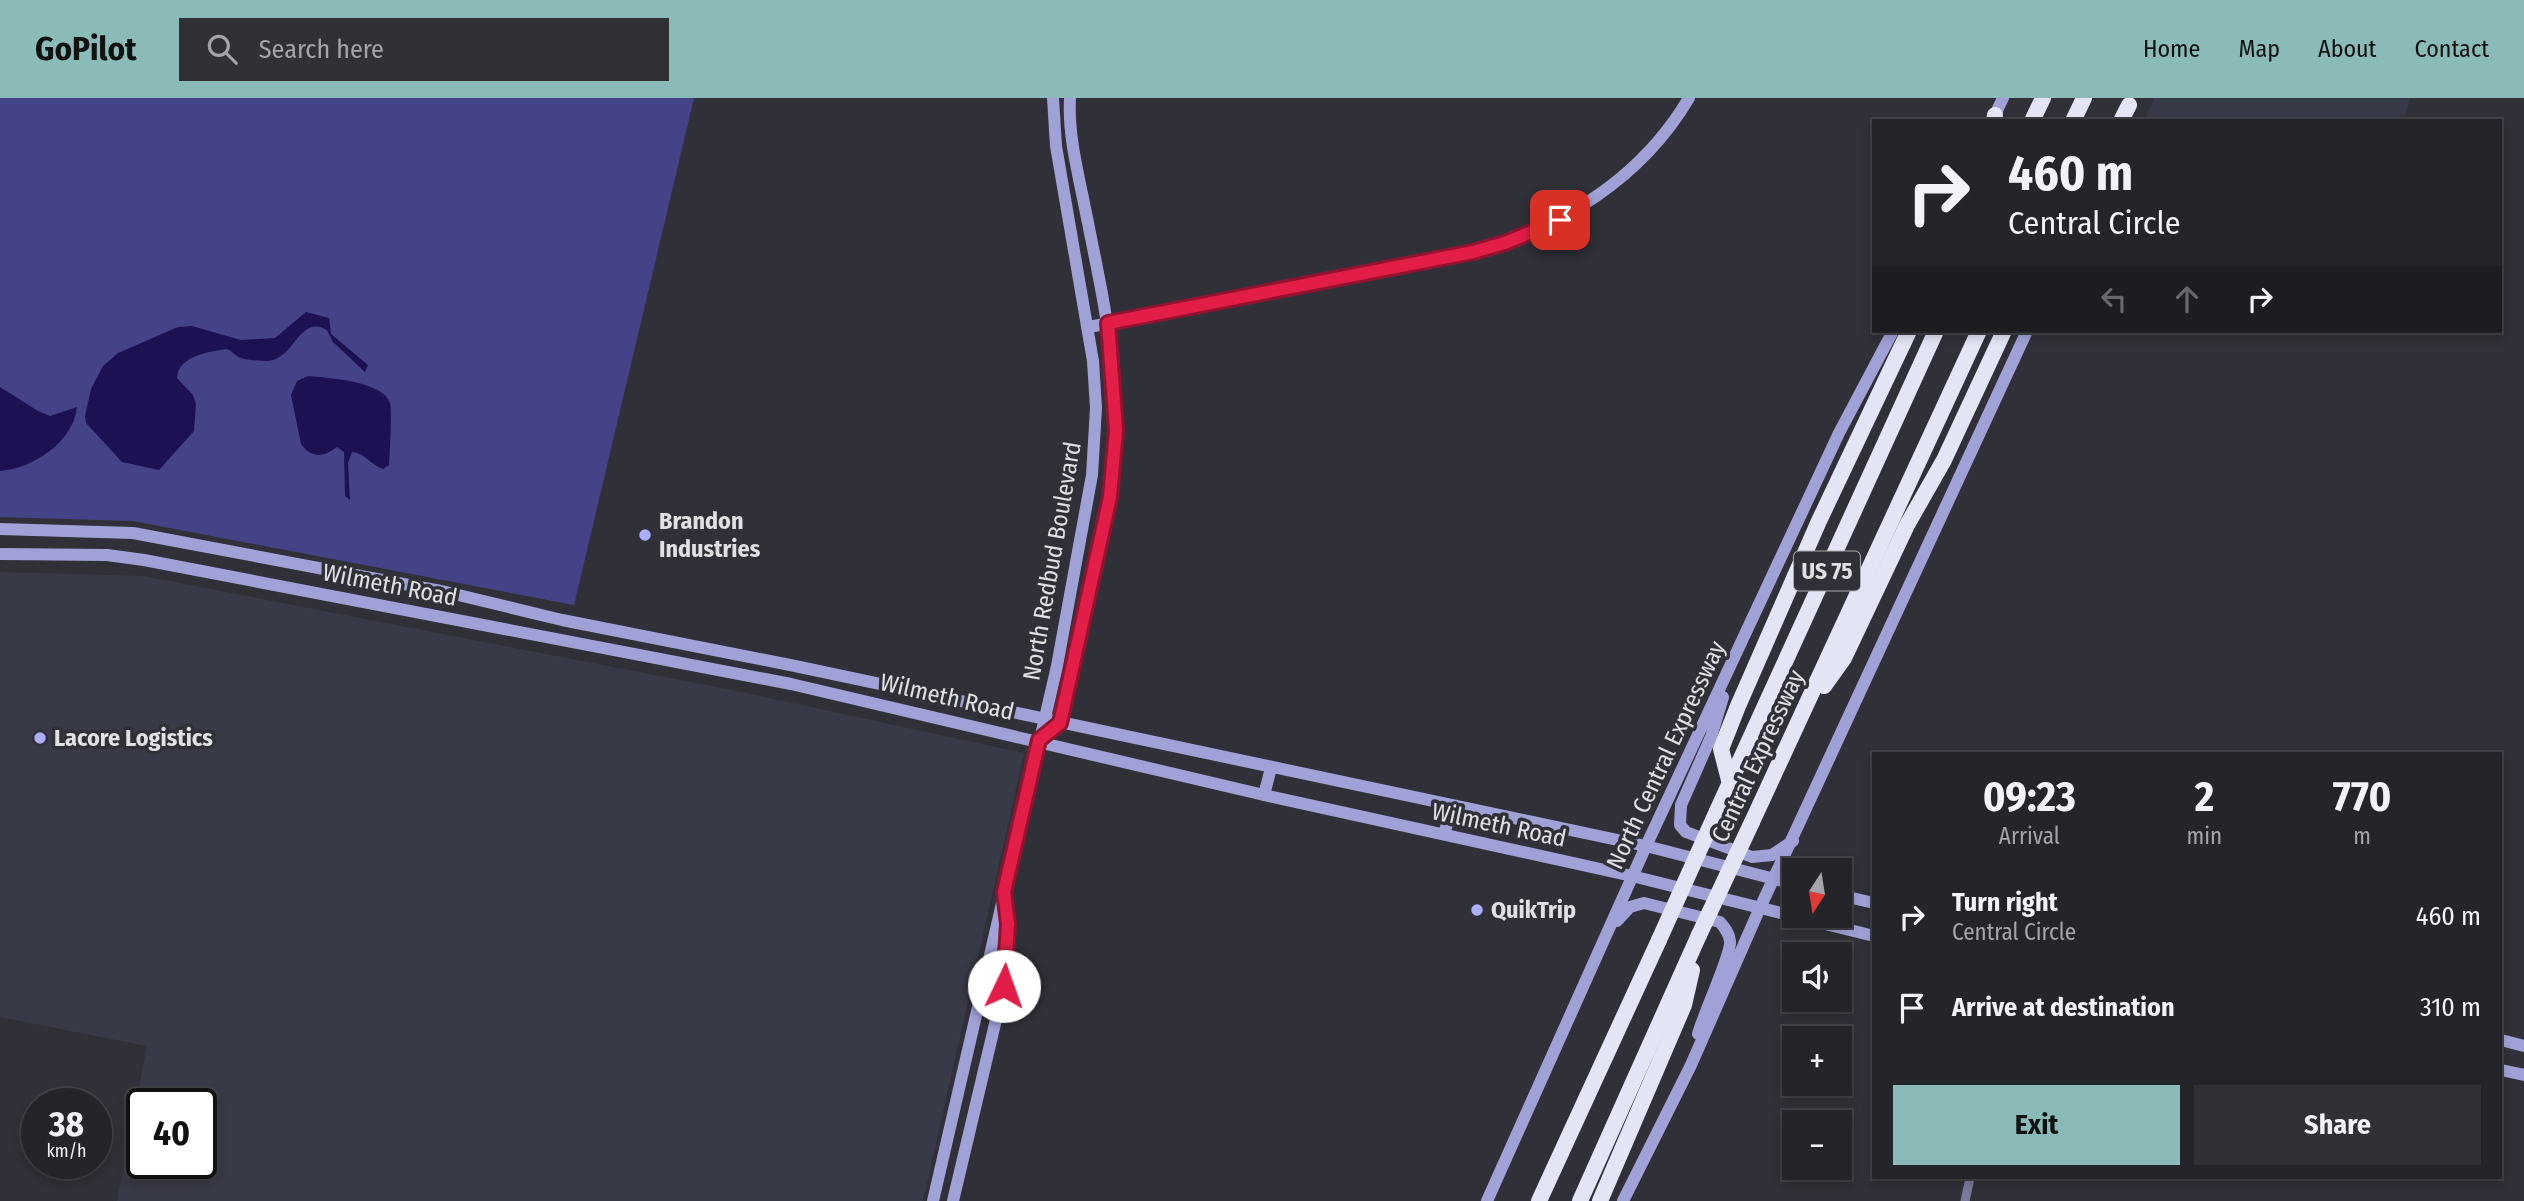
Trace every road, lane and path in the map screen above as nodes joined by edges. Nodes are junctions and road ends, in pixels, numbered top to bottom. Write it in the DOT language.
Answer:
graph roads {
  1 [pos="1053,98"];
  2 [pos="1070,98"];
  3 [pos="1689,98"];
  4 [pos="2003,98"];
  5 [pos="2043,98"];
  6 [pos="2084,98"];
  7 [pos="2131,102"];
  8 [pos="1994,119"];
  9 [pos="2033,119"];
  10 [pos="2074,119"];
  11 [pos="2122,119"];
  12 [pos="1108,323"];
  13 [pos="1088,327"];
  14 [pos="1892,333"];
  15 [pos="1908,333"];
  16 [pos="1935,333"];
  17 [pos="1978,333"];
  18 [pos="2003,333"];
  19 [pos="2026,333"];
  20 [pos="0,529"];
  21 [pos="0,554"];
  22 [pos="606,629"];
  23 [pos="603,648"];
  24 [pos="1731,667"];
  25 [pos="1044,720"];
  26 [pos="1060,723"];
  27 [pos="1799,723"];
  28 [pos="1039,740"];
  29 [pos="1271,768"];
  30 [pos="1730,784"];
  31 [pos="1264,795"];
  32 [pos="1574,832"];
  33 [pos="1444,834"];
  34 [pos="1794,840"];
  35 [pos="1646,846"];
  36 [pos="1632,876"];
  37 [pos="1774,880"];
  38 [pos="1782,882"];
  39 [pos="1004,892"];
  40 [pos="1852,898"];
  41 [pos="1872,903"];
  42 [pos="1759,910"];
  43 [pos="1612,925"];
  44 [pos="1699,935"];
  45 [pos="1872,936"];
  46 [pos="2502,1040"];
  47 [pos="2524,1045"];
  48 [pos="1691,1065"];
  49 [pos="2502,1070"];
  50 [pos="2524,1075"];
  51 [pos="1970,1179"];
  52 [pos="933,1201"];
  53 [pos="953,1201"];
  54 [pos="1487,1201"];
  55 [pos="1539,1201"];
  56 [pos="1580,1201"];
  57 [pos="1600,1201"];
  58 [pos="1623,1201"];
  59 [pos="1965,1201"];
  1 -- 13 [label="main road, North Redbud Boulevard"];
  2 -- 12 [label="main road, North Redbud Boulevard"];
  3 -- 12 [label="main road"];
  4 -- 8 [label="main road"];
  5 -- 9 [label="highway"];
  6 -- 10 [label="highway"];
  7 -- 11 [label="highway"];
  12 -- 13 [label="main road"];
  12 -- 26 [label="main road, North Redbud Boulevard"];
  13 -- 25 [label="main road, North Redbud Boulevard"];
  14 -- 24 [label="main road, North Central Expressway"];
  15 -- 30 [label="highway"];
  16 -- 30 [label="highway, Central Expressway / US 75"];
  17 -- 27 [label="highway, Central Expressway / US 75"];
  18 -- 27 [label="highway"];
  19 -- 34 [label="main road"];
  20 -- 22 [label="main road, Wilmeth Road"];
  21 -- 23 [label="main road, Wilmeth Road"];
  22 -- 23 [label="main road"];
  22 -- 25 [label="main road, Wilmeth Road"];
  23 -- 28 [label="main road, Wilmeth Road"];
  24 -- 34 [label="main road"];
  24 -- 35 [label="main road, North Central Expressway"];
  25 -- 26 [label="main road, Wilmeth Road"];
  25 -- 28 [label="main road, North Redbud Boulevard"];
  26 -- 28 [label="main road"];
  26 -- 29 [label="main road, Wilmeth Road"];
  27 -- 44 [label="highway, Central Expressway / US 75, bridge"];
  28 -- 31 [label="main road, Wilmeth Road"];
  28 -- 39 [label="main road, North Redbud Boulevard"];
  29 -- 31 [label="main road"];
  29 -- 32 [label="main road, Wilmeth Road"];
  30 -- 55 [label="highway, Central Expressway / US 75, bridge"];
  31 -- 33 [label="main road, Wilmeth Road"];
  32 -- 33 [label="main road"];
  32 -- 35 [label="main road, Wilmeth Road"];
  33 -- 36 [label="main road, Wilmeth Road"];
  34 -- 37 [label="main road"];
  35 -- 36 [label="main road, North Central Expressway"];
  35 -- 37 [label="main road, Wilmeth Road"];
  36 -- 42 [label="main road, Wilmeth Road"];
  36 -- 43 [label="main road, North Central Expressway"];
  37 -- 38 [label="main road, Wilmeth Road"];
  37 -- 42 [label="main road"];
  39 -- 52 [label="main road, North Redbud Boulevard"];
  39 -- 53 [label="main road, North Redbud Boulevard"];
  40 -- 41 [label="main road"];
  42 -- 45 [label="main road, Wilmeth Road"];
  42 -- 48 [label="main road"];
  43 -- 48 [label="main road"];
  43 -- 54 [label="main road, North Central Expressway"];
  44 -- 56 [label="highway, Central Expressway / US 75"];
  44 -- 57 [label="highway"];
  46 -- 47 [label="main road"];
  48 -- 58 [label="main road"];
  49 -- 50 [label="main road"];
  51 -- 59 [label="street"];
}
